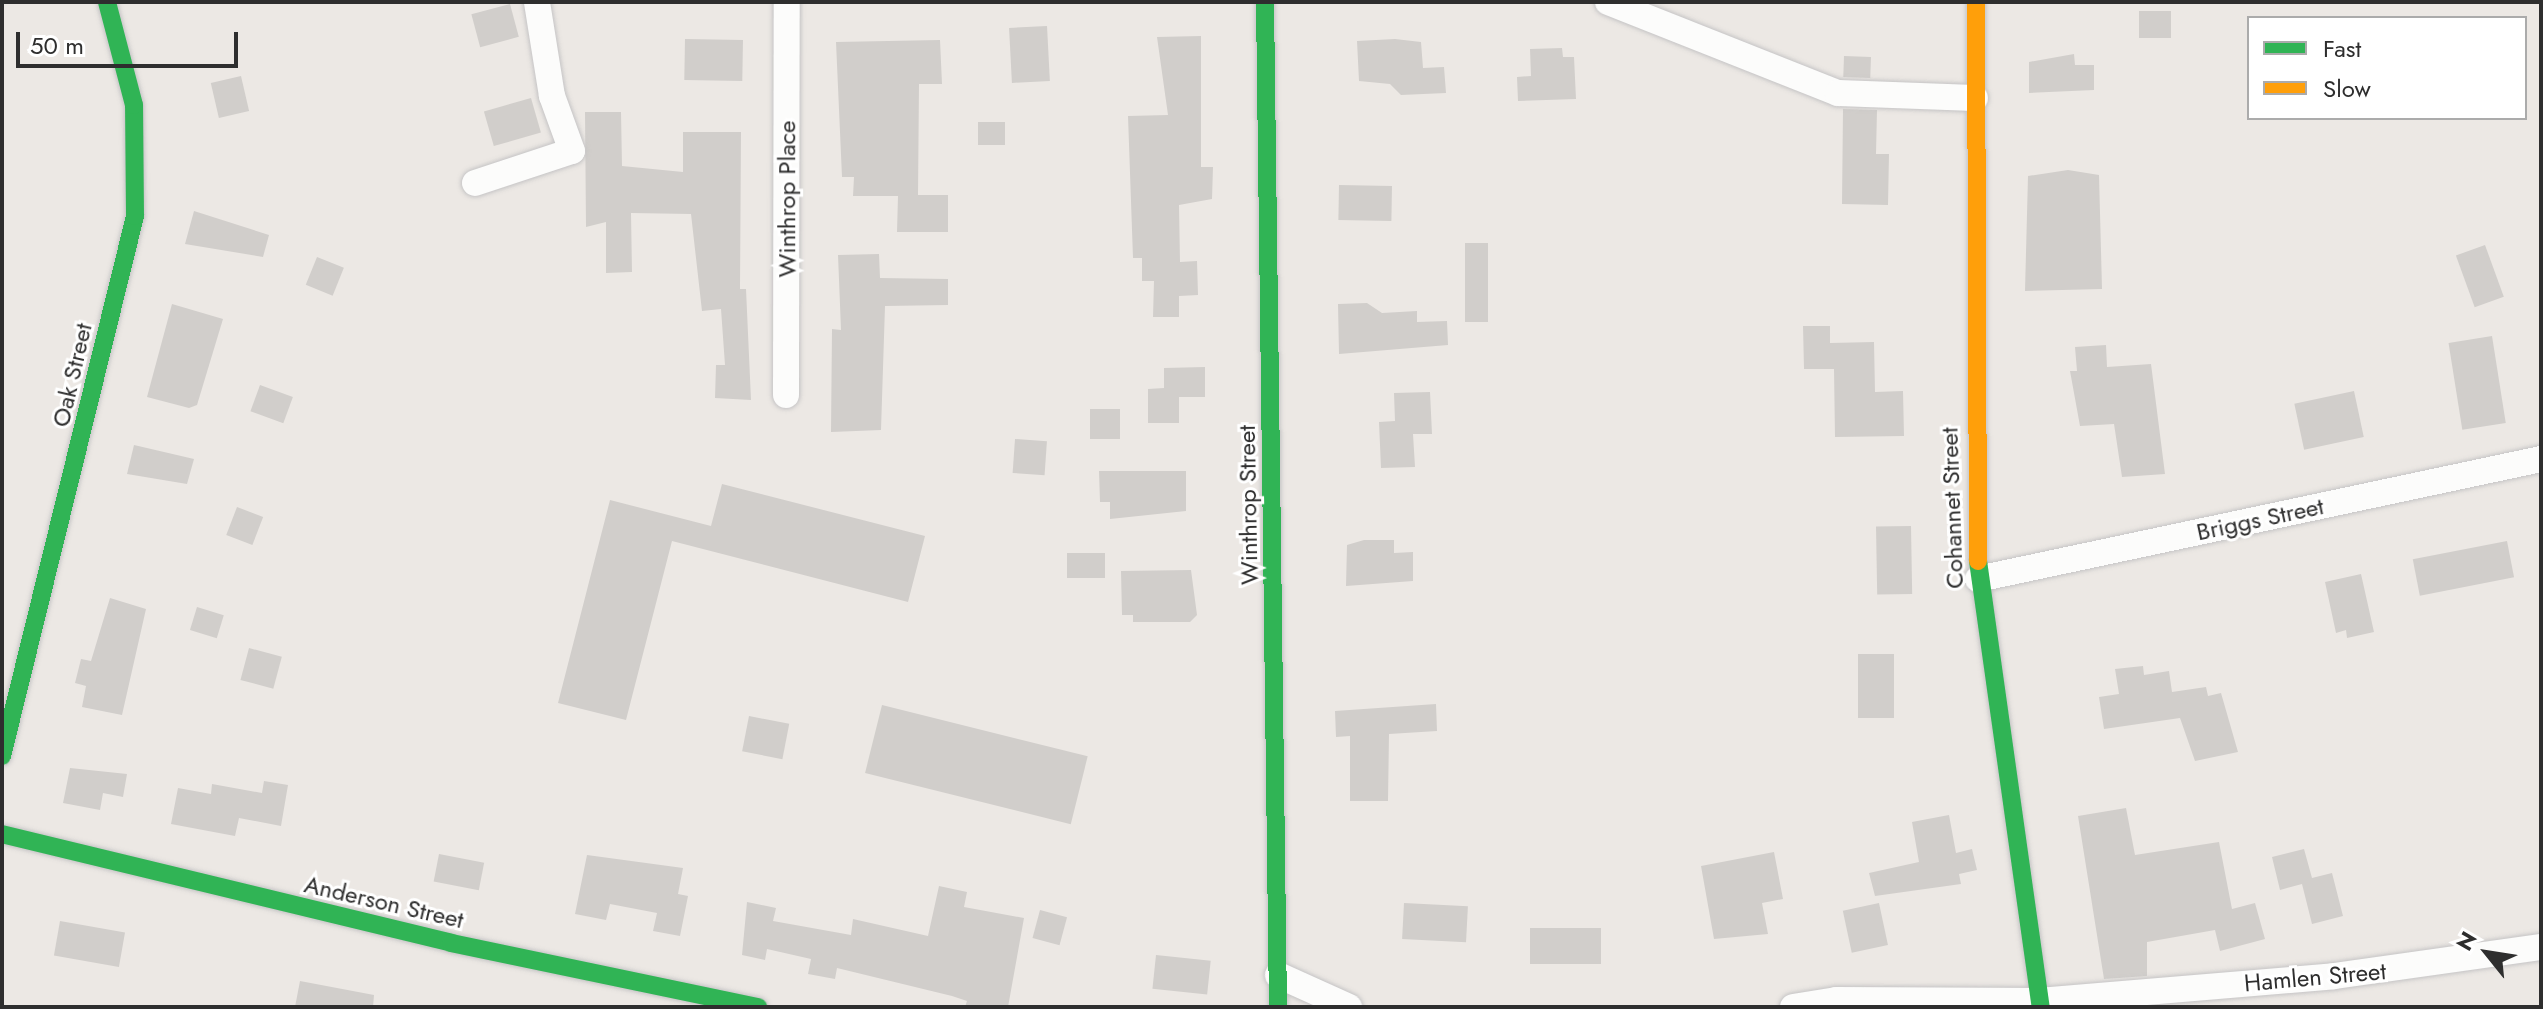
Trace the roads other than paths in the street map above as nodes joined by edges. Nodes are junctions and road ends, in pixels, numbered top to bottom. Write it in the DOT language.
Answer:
graph roads {
  1 [pos="107,2"];
  2 [pos="537,2"];
  3 [pos="787,2"];
  4 [pos="1265,2"];
  5 [pos="1608,2"];
  6 [pos="1976,2"];
  7 [pos="1975,98"];
  8 [pos="475,183"];
  9 [pos="786,395"];
  10 [pos="2541,459"];
  11 [pos="1978,579"];
  12 [pos="2,756"];
  13 [pos="2,834"];
  14 [pos="2541,947"];
  15 [pos="1278,975"];
  16 [pos="2040,1004"];
  17 [pos="758,1007"];
  18 [pos="1278,1007"];
  19 [pos="1349,1007"];
  20 [pos="1793,1007"];
  1 -- 12 [label="main road, Oak Street"];
  2 -- 8 [label="street"];
  3 -- 9 [label="street, Winthrop Place"];
  4 -- 15 [label="main road, Winthrop Street"];
  5 -- 7 [label="street"];
  6 -- 7 [label="main road, Cohannet Street"];
  7 -- 11 [label="main road, Cohannet Street"];
  10 -- 11 [label="street, Briggs Street"];
  11 -- 16 [label="main road, Cohannet Street"];
  13 -- 17 [label="main road, Anderson Street"];
  14 -- 16 [label="street, Hamlen Street"];
  15 -- 18 [label="main road, Winthrop Street"];
  15 -- 19 [label="street"];
  16 -- 20 [label="street, Hamlen Street"];
}
